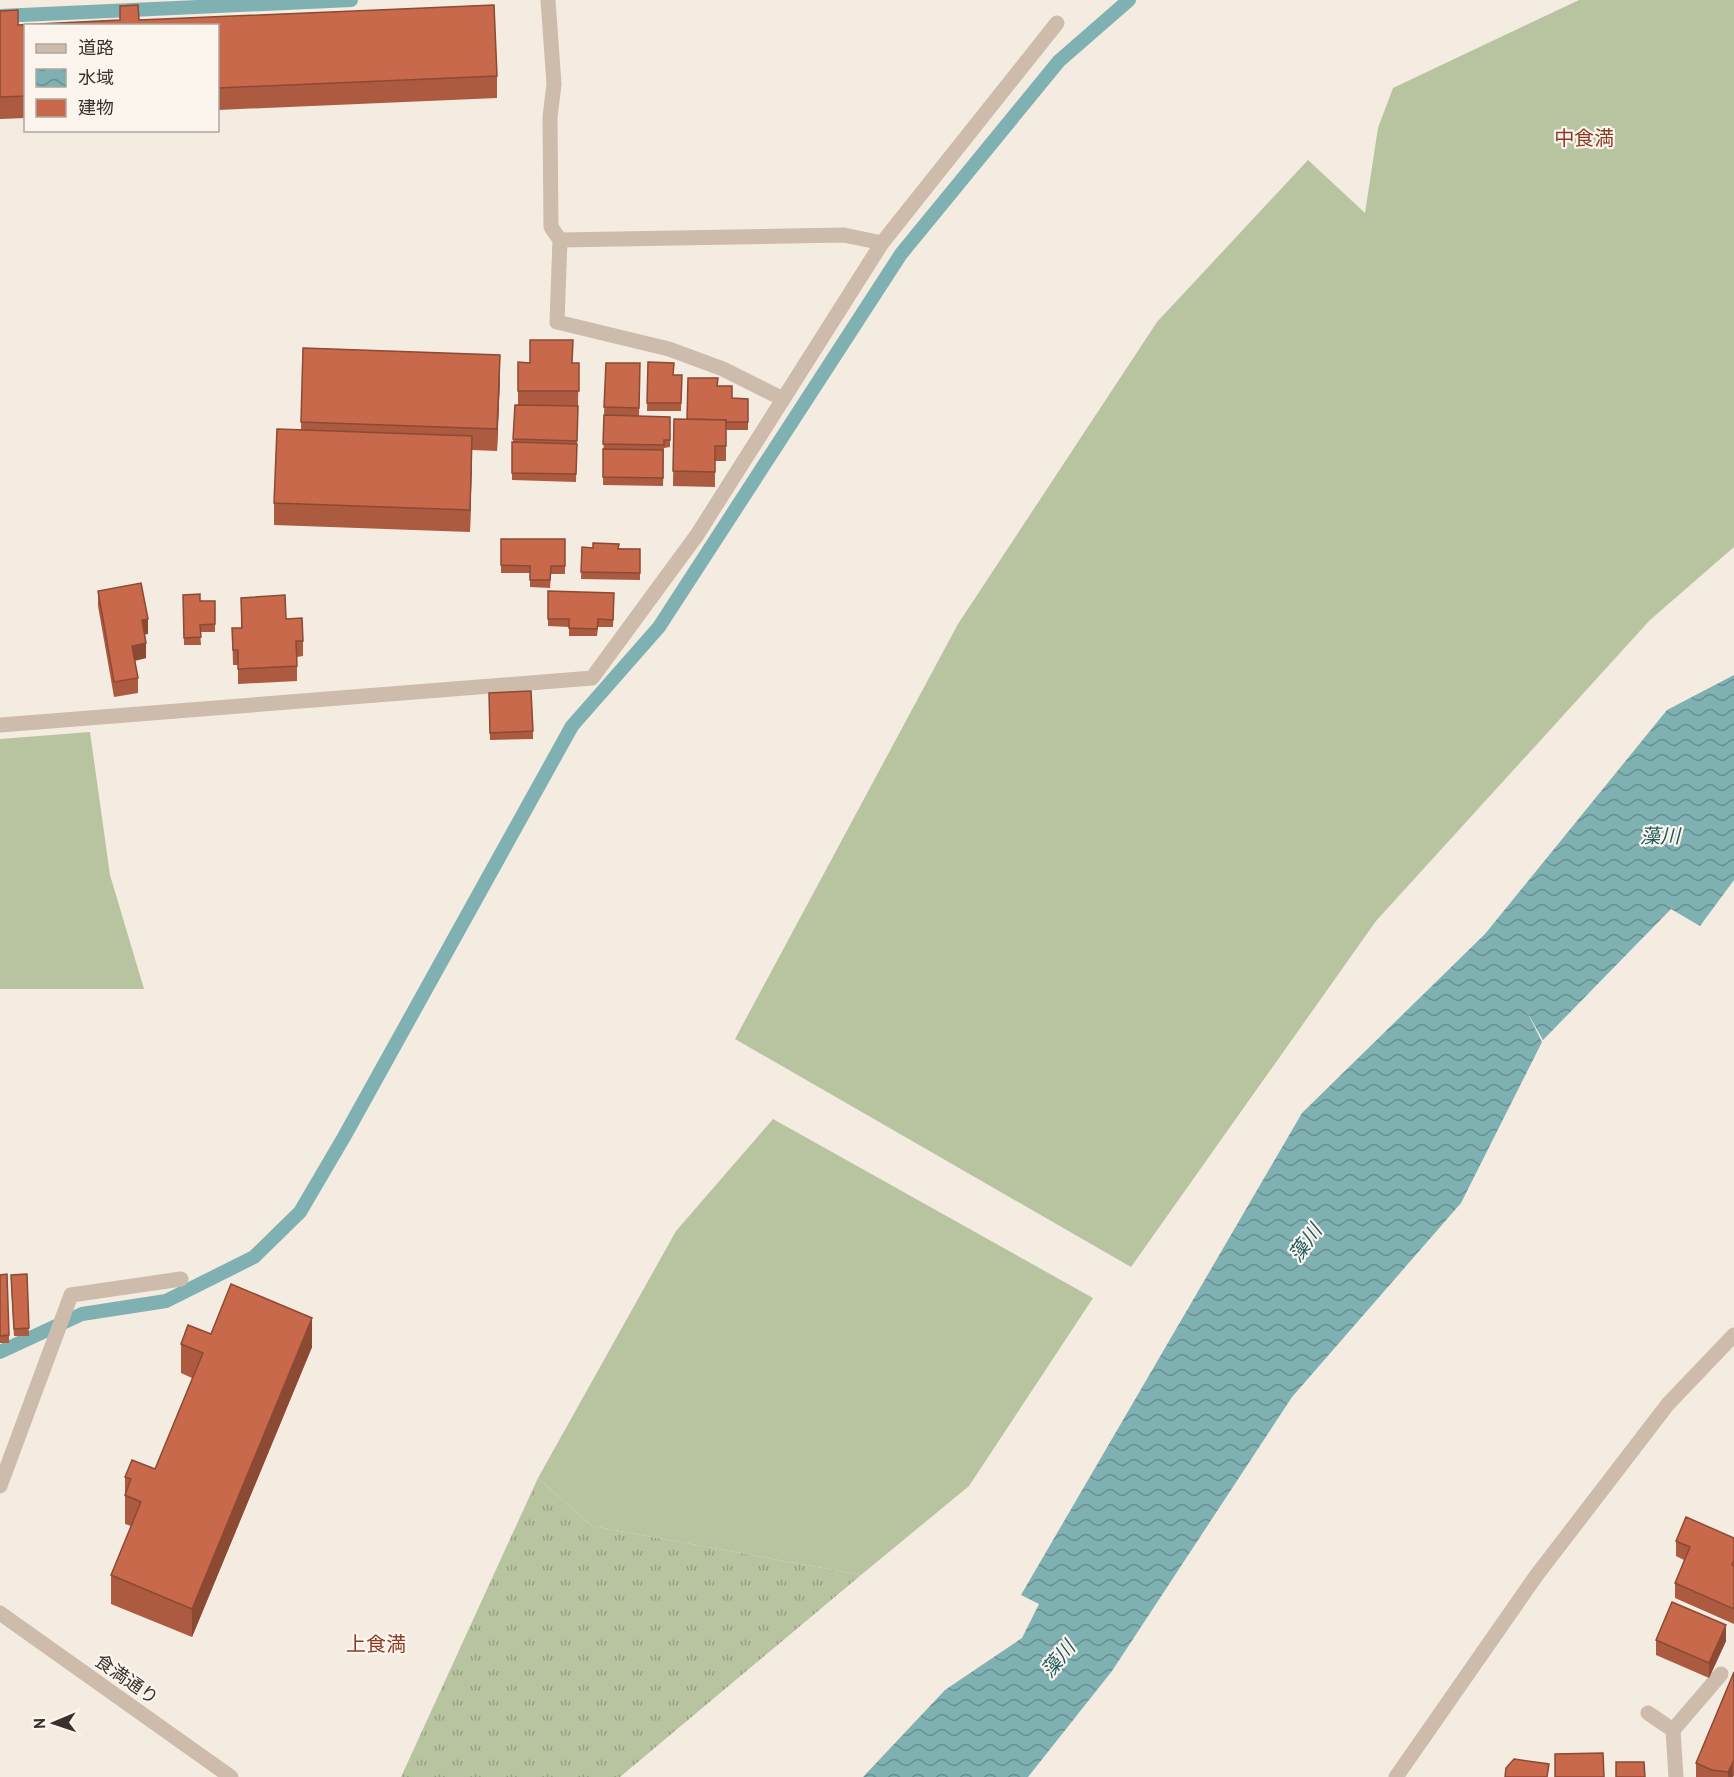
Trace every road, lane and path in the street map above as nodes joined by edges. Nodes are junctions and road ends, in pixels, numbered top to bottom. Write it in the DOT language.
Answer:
graph roads {
  1 [pos="549,0"];
  2 [pos="1057,23"];
  3 [pos="560,240"];
  4 [pos="882,243"];
  5 [pos="783,399"];
  6 [pos="0,725"];
  7 [pos="181,1279"];
  8 [pos="1734,1335"];
  9 [pos="0,1486"];
  10 [pos="0,1613"];
  11 [pos="1721,1674"];
  12 [pos="1648,1713"];
  13 [pos="1673,1730"];
  14 [pos="231,1777"];
  15 [pos="1396,1777"];
  16 [pos="1676,1777"];
  1 -- 3 [label="street"];
  2 -- 4 [label="street"];
  3 -- 4 [label="street"];
  3 -- 5 [label="street"];
  4 -- 5 [label="street"];
  5 -- 6 [label="street"];
  7 -- 9 [label="street"];
  8 -- 15 [label="street"];
  10 -- 14 [label="street, 食満通り"];
  11 -- 13 [label="street"];
  12 -- 13 [label="street"];
  13 -- 16 [label="street"];
}
